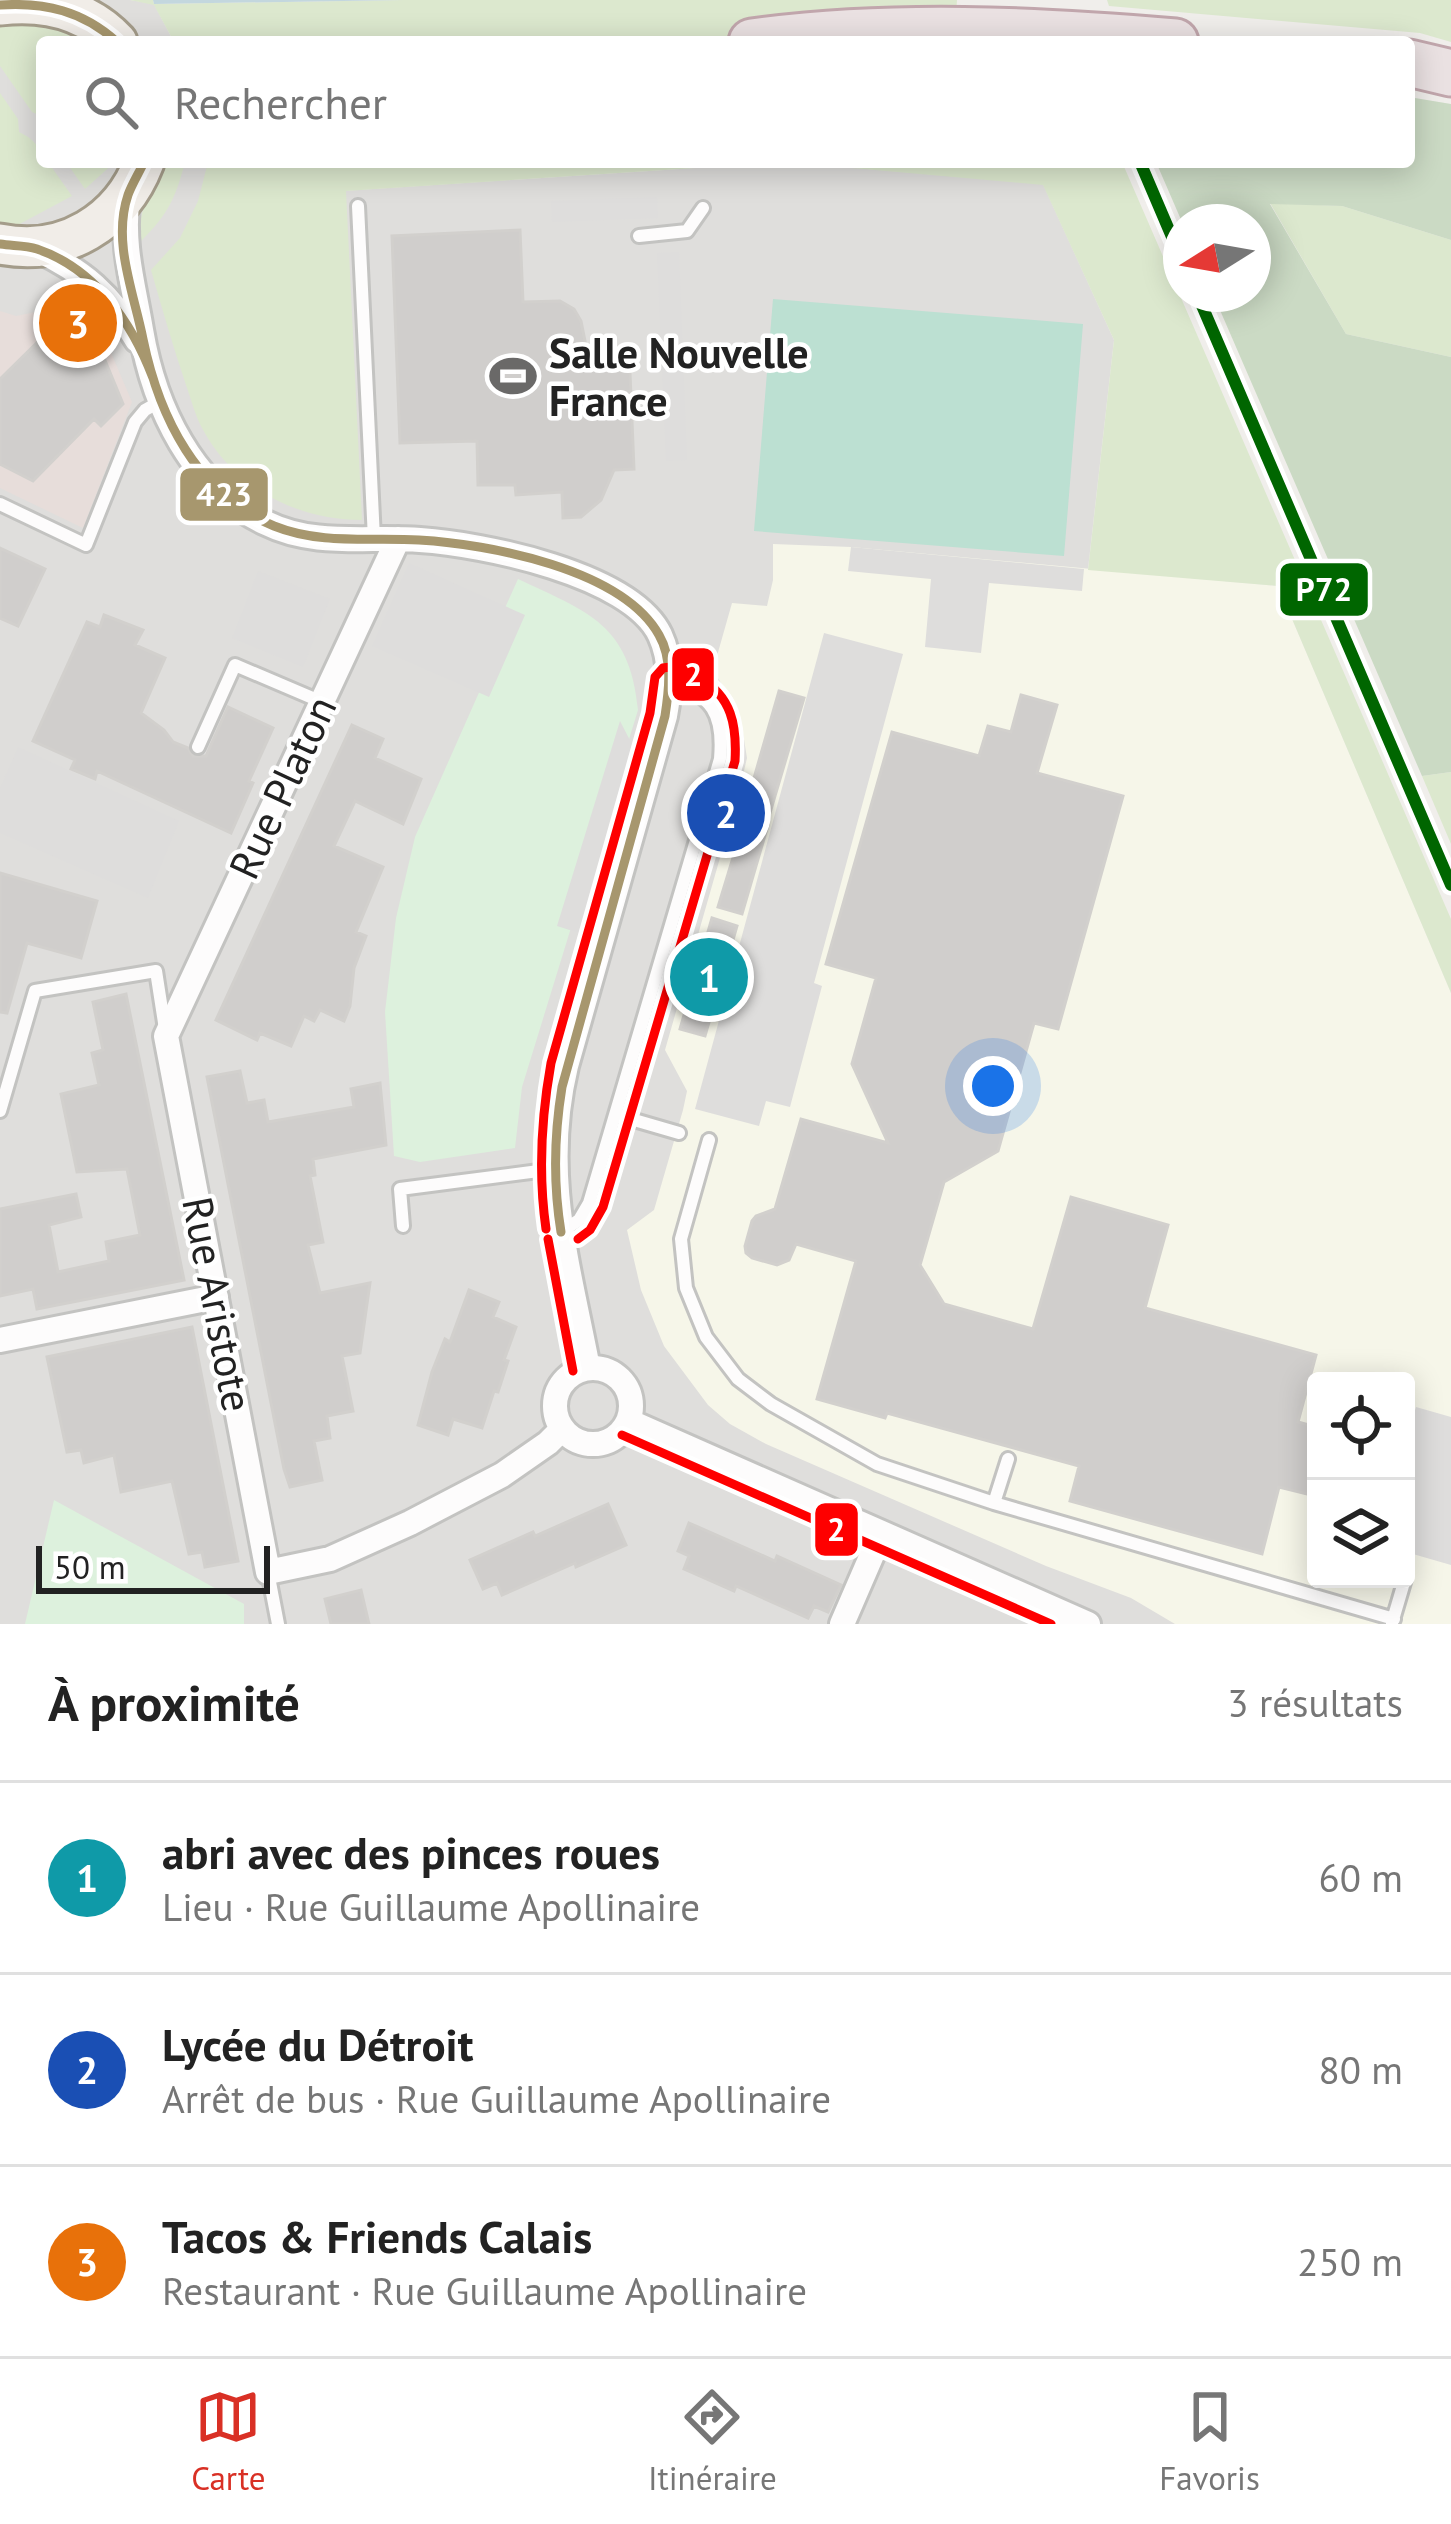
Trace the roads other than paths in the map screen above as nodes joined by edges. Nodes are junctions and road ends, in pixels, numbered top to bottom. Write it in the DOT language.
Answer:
graph roads {
  1 [pos="0,5"];
  2 [pos="102,23"];
  3 [pos="829,36"];
  4 [pos="1085,36"];
  5 [pos="1415,64"];
  6 [pos="1451,73"];
  7 [pos="136,178"];
  8 [pos="358,206"];
  9 [pos="704,208"];
  10 [pos="639,236"];
  11 [pos="10,246"];
  12 [pos="145,352"];
  13 [pos="162,400"];
  14 [pos="0,504"];
  15 [pos="386,539"];
  16 [pos="670,681"];
  17 [pos="322,702"];
  18 [pos="198,747"];
  19 [pos="166,1036"];
  20 [pos="0,1111"];
  21 [pos="617,1115"];
  22 [pos="679,1133"];
  23 [pos="709,1140"];
  24 [pos="554,1169"];
  25 [pos="404,1226"];
  26 [pos="561,1232"];
  27 [pos="216,1297"];
  28 [pos="0,1340"];
  29 [pos="588,1368"];
  30 [pos="628,1421"];
  31 [pos="562,1429"];
  32 [pos="1008,1459"];
  33 [pos="994,1503"];
  34 [pos="880,1534"];
  35 [pos="268,1572"];
  36 [pos="1402,1588"];
  37 [pos="1393,1621"];
  38 [pos="278,1624"];
  39 [pos="842,1624"];
  40 [pos="1088,1624"];
  1 -- 2 [label="main road"];
  3 -- 4 [label="highway"];
  5 -- 6 [label="highway"];
  7 -- 11 [label="main road"];
  7 -- 12 [label="street"];
  8 -- 15 [label="lane"];
  9 -- 10 [label="lane"];
  11 -- 12 [label="street"];
  12 -- 13 [label="street"];
  13 -- 14 [label="lane"];
  13 -- 15 [label="street"];
  15 -- 16 [label="street"];
  15 -- 17 [label="street, Rue Platon"];
  16 -- 21 [label="lane"];
  16 -- 24 [label="street"];
  17 -- 18 [label="lane"];
  17 -- 19 [label="street, Rue Platon"];
  19 -- 20 [label="lane"];
  19 -- 27 [label="street, Rue Aristote"];
  21 -- 22 [label="lane"];
  21 -- 26 [label="lane"];
  23 -- 33 [label="lane"];
  24 -- 25 [label="lane"];
  24 -- 26 [label="street"];
  26 -- 29 [label="street"];
  27 -- 28 [label="street"];
  27 -- 35 [label="street, Rue Aristote"];
  29 -- 30 [label="street"];
  29 -- 31 [label="street"];
  30 -- 31 [label="street"];
  30 -- 34 [label="street"];
  31 -- 35 [label="street"];
  32 -- 33 [label="lane"];
  33 -- 37 [label="lane"];
  34 -- 39 [label="street"];
  34 -- 40 [label="street"];
  35 -- 38 [label="lane"];
  36 -- 37 [label="lane"];
}
